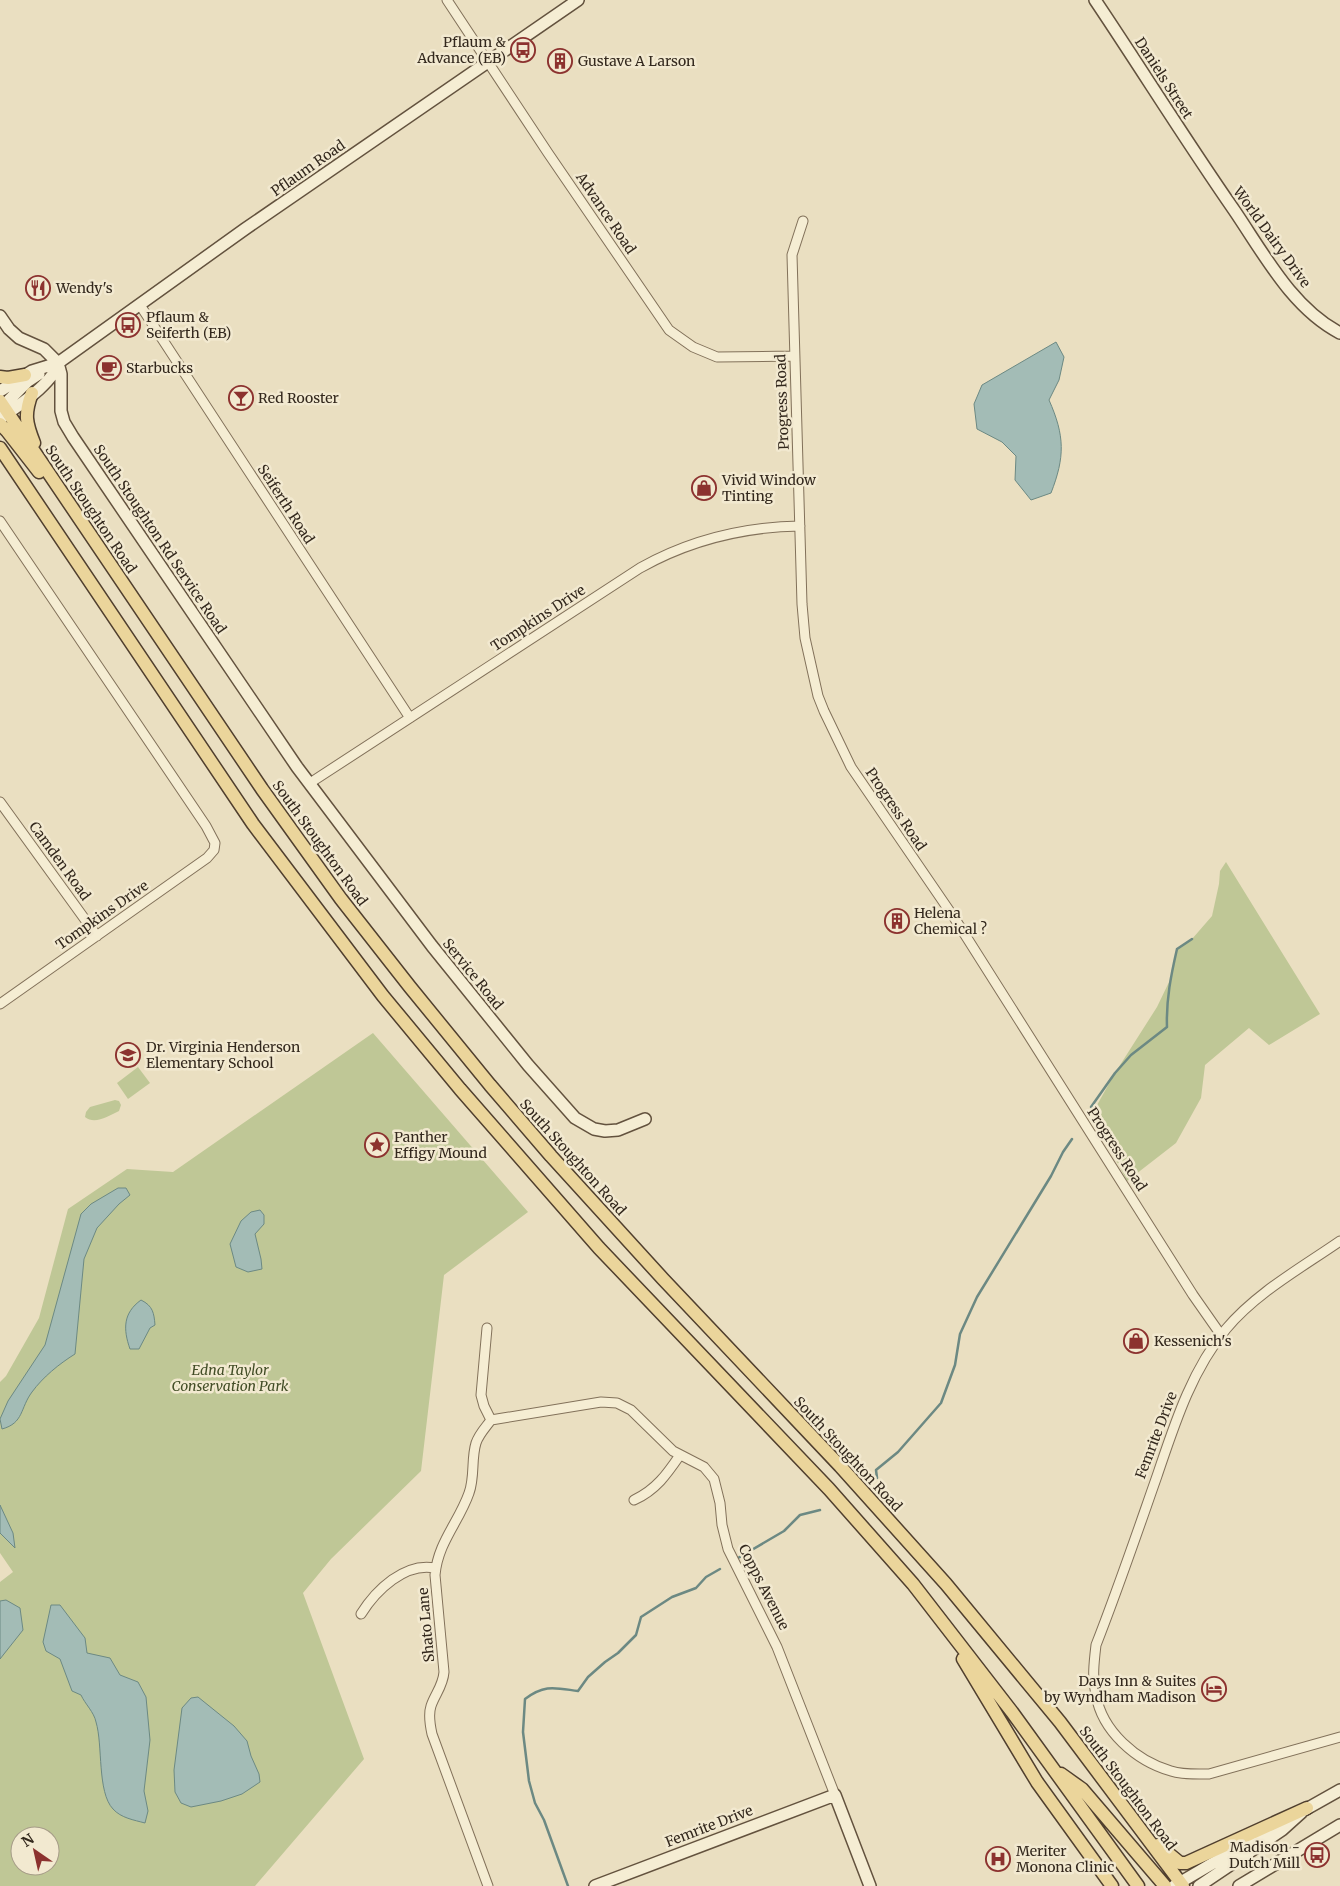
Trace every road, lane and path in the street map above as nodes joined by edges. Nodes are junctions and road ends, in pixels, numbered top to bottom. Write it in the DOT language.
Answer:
graph roads {
  1 [pos="447,0"];
  2 [pos="578,0"];
  3 [pos="1095,0"];
  4 [pos="489,62"];
  5 [pos="1208,172"];
  6 [pos="803,221"];
  7 [pos="140,305"];
  8 [pos="0,316"];
  9 [pos="1340,333"];
  10 [pos="794,356"];
  11 [pos="58,363"];
  12 [pos="25,374"];
  13 [pos="0,377"];
  14 [pos="0,391"];
  15 [pos="32,393"];
  16 [pos="2,409"];
  17 [pos="0,424"];
  18 [pos="1,450"];
  19 [pos="35,453"];
  20 [pos="0,521"];
  21 [pos="81,521"];
  22 [pos="800,526"];
  23 [pos="410,718"];
  24 [pos="310,783"];
  25 [pos="0,802"];
  26 [pos="97,936"];
  27 [pos="1,1003"];
  28 [pos="645,1118"];
  29 [pos="1340,1241"];
  30 [pos="487,1328"];
  31 [pos="1221,1335"];
  32 [pos="491,1420"];
  33 [pos="680,1455"];
  34 [pos="634,1500"];
  35 [pos="435,1568"];
  36 [pos="362,1614"];
  37 [pos="949,1630"];
  38 [pos="1340,1738"];
  39 [pos="1051,1766"];
  40 [pos="1340,1790"];
  41 [pos="835,1795"];
  42 [pos="1307,1808"];
  43 [pos="1340,1825"];
  44 [pos="1142,1831"];
  45 [pos="1179,1885"];
  46 [pos="488,1886"];
  47 [pos="595,1886"];
  48 [pos="870,1886"];
  49 [pos="1112,1886"];
  50 [pos="1138,1886"];
  51 [pos="1165,1886"];
  52 [pos="1198,1886"];
  53 [pos="1239,1886"];
  1 -- 4 [label="street, Advance Road"];
  2 -- 4 [label="street, Pflaum Road"];
  3 -- 5 [label="street, Daniels Street"];
  4 -- 7 [label="street, Pflaum Road"];
  4 -- 10 [label="street, Advance Road"];
  5 -- 9 [label="street, World Dairy Drive"];
  6 -- 10 [label="street, Progress Road"];
  7 -- 11 [label="street, Pflaum Road"];
  7 -- 23 [label="street, Seiferth Road"];
  8 -- 11 [label="street"];
  10 -- 22 [label="street, Progress Road"];
  11 -- 12 [label="street, Pflaum Road"];
  11 -- 15 [label="street, Pflaum Road"];
  11 -- 16 [label="street"];
  11 -- 24 [label="street, South Stoughton Rd Service Road"];
  12 -- 13 [label="main road"];
  12 -- 14 [label="street, Pflaum Road"];
  15 -- 16 [label="street, Pflaum Road"];
  15 -- 19 [label="main road"];
  16 -- 19 [label="main road, South Stoughton Road"];
  17 -- 21 [label="main road"];
  18 -- 37 [label="main road"];
  19 -- 21 [label="main road, South Stoughton Road"];
  20 -- 26 [label="street, Tompkins Drive"];
  21 -- 44 [label="main road, South Stoughton Road"];
  22 -- 23 [label="street, Tompkins Drive"];
  22 -- 31 [label="street, Progress Road"];
  23 -- 24 [label="street, Tompkins Drive"];
  24 -- 28 [label="street, Service Road"];
  25 -- 26 [label="street, Camden Road"];
  26 -- 27 [label="street, Tompkins Drive"];
  29 -- 31 [label="street, Femrite Drive"];
  30 -- 32 [label="street"];
  31 -- 38 [label="street, Femrite Drive"];
  32 -- 33 [label="street, Copps Avenue"];
  32 -- 35 [label="street, Shato Lane"];
  33 -- 34 [label="street"];
  33 -- 41 [label="street, Copps Avenue"];
  35 -- 36 [label="street"];
  35 -- 46 [label="street, Shato Lane"];
  37 -- 39 [label="main road"];
  37 -- 49 [label="main road"];
  39 -- 50 [label="main road"];
  39 -- 51 [label="main road"];
  40 -- 42 [label="street"];
  41 -- 47 [label="street, Femrite Drive"];
  41 -- 48 [label="street, Copps Avenue"];
  42 -- 44 [label="main road"];
  42 -- 45 [label="street"];
  42 -- 52 [label="street"];
  43 -- 53 [label="street"];
  44 -- 45 [label="main road, South Stoughton Road"];
}
